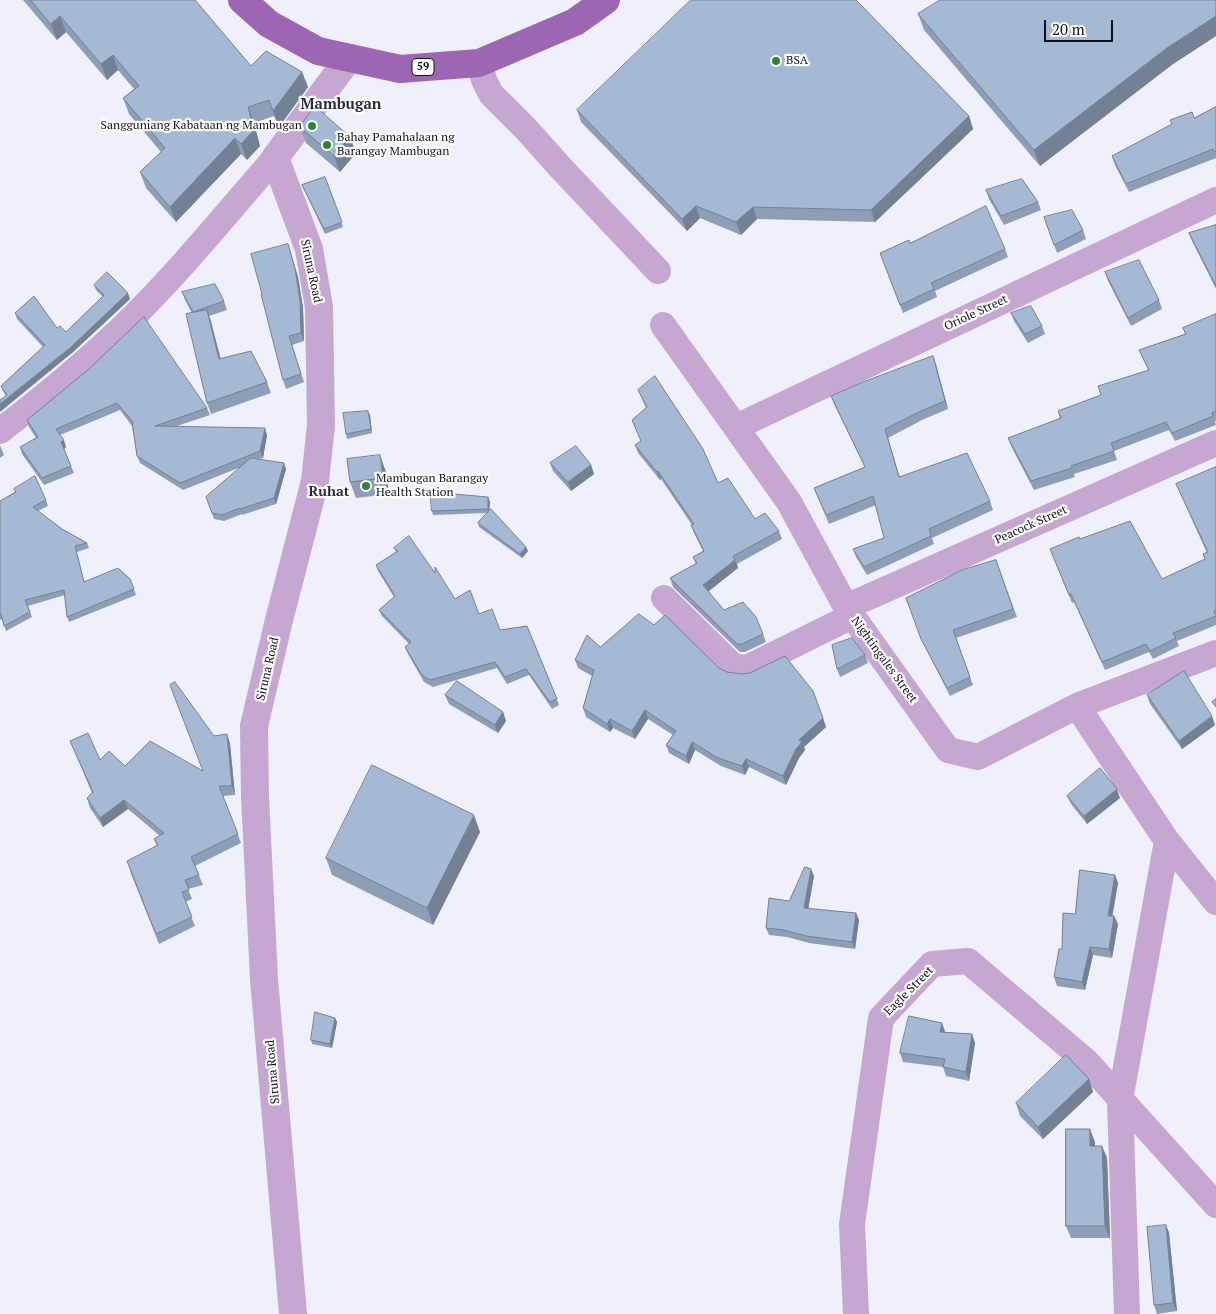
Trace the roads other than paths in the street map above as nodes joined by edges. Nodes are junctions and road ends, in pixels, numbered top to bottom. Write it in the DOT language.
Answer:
graph roads {
  1 [pos="242,0"];
  2 [pos="606,0"];
  3 [pos="349,58"];
  4 [pos="479,63"];
  5 [pos="276,158"];
  6 [pos="1216,200"];
  7 [pos="658,271"];
  8 [pos="663,325"];
  9 [pos="736,427"];
  10 [pos="0,431"];
  11 [pos="1216,443"];
  12 [pos="664,598"];
  13 [pos="849,611"];
  14 [pos="1216,653"];
  15 [pos="1077,706"];
  16 [pos="1167,841"];
  17 [pos="1216,902"];
  18 [pos="1120,1100"];
  19 [pos="1216,1205"];
  20 [pos="293,1314"];
  21 [pos="856,1314"];
  22 [pos="1127,1314"];
  1 -- 3 [label="main road, 59"];
  2 -- 4 [label="main road, 59"];
  3 -- 4 [label="main road, 59"];
  3 -- 5 [label="street"];
  4 -- 7 [label="street"];
  5 -- 10 [label="street"];
  5 -- 20 [label="street, Siruna Road"];
  6 -- 9 [label="street, Oriole Street"];
  8 -- 9 [label="street, Nightingales Street"];
  9 -- 13 [label="street, Nightingales Street"];
  11 -- 13 [label="street, Peacock Street"];
  12 -- 13 [label="street, Peacock Street"];
  13 -- 15 [label="street, Nightingales Street"];
  14 -- 15 [label="street, Nightingales Street"];
  15 -- 16 [label="street"];
  16 -- 17 [label="street"];
  16 -- 18 [label="street"];
  18 -- 19 [label="street, Eagle Street"];
  18 -- 21 [label="street, Eagle Street"];
  18 -- 22 [label="street"];
}
